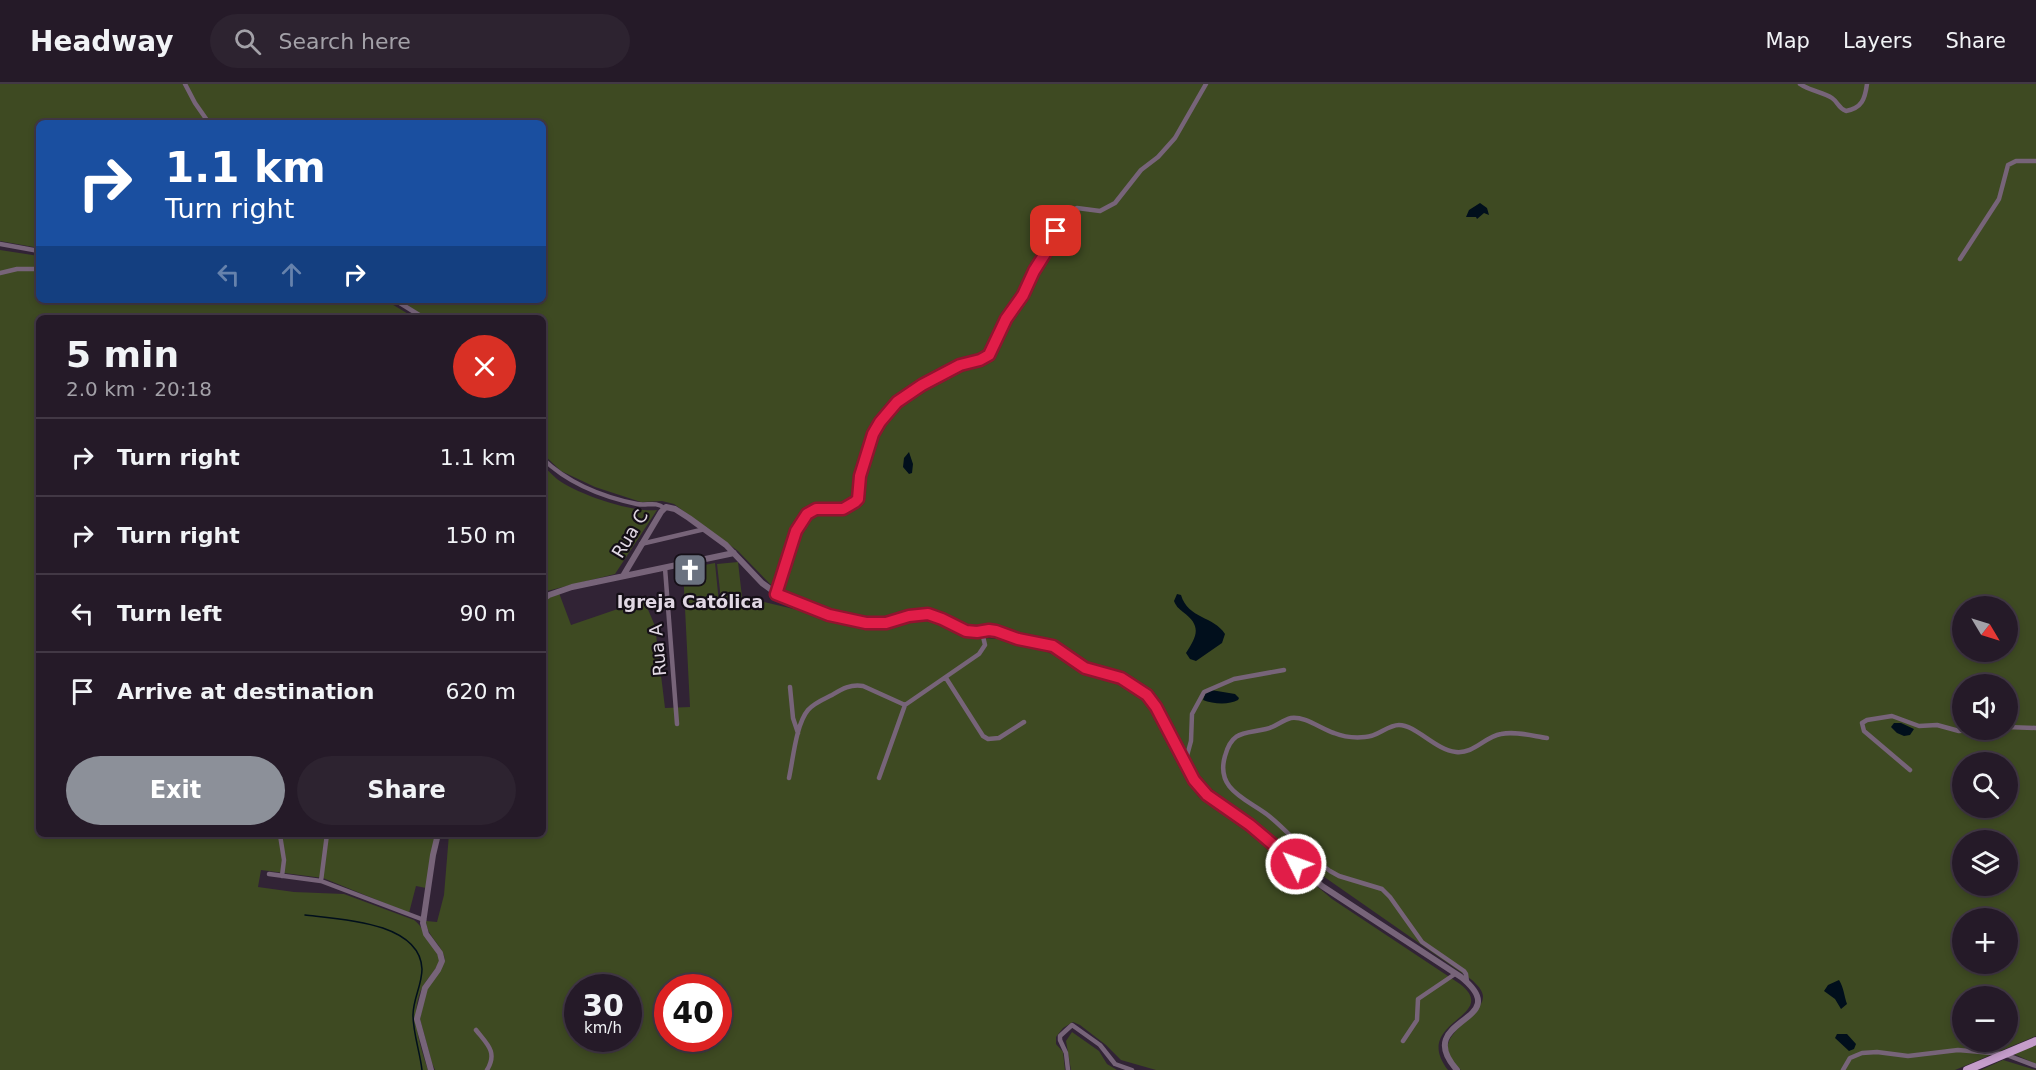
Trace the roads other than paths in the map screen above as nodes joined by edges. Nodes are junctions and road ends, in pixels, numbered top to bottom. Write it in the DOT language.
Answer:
graph roads {
  1 [pos="185,84"];
  2 [pos="1206,84"];
  3 [pos="1800,84"];
  4 [pos="1867,84"];
  5 [pos="207,120"];
  6 [pos="2036,161"];
  7 [pos="0,244"];
  8 [pos="36,250"];
  9 [pos="1960,259"];
  10 [pos="36,269"];
  11 [pos="0,273"];
  12 [pos="400,303"];
  13 [pos="419,315"];
  14 [pos="546,462"];
  15 [pos="664,508"];
  16 [pos="705,529"];
  17 [pos="641,544"];
  18 [pos="734,553"];
  19 [pos="665,568"];
  20 [pos="623,576"];
  21 [pos="776,594"];
  22 [pos="546,597"];
  23 [pos="982,632"];
  24 [pos="1284,670"];
  25 [pos="946,678"];
  26 [pos="790,687"];
  27 [pos="905,705"];
  28 [pos="1024,722"];
  29 [pos="678,724"];
  30 [pos="2018,728"];
  31 [pos="2036,728"];
  32 [pos="1952,729"];
  33 [pos="798,733"];
  34 [pos="1547,738"];
  35 [pos="1185,763"];
  36 [pos="1910,770"];
  37 [pos="879,777"];
  38 [pos="789,778"];
  39 [pos="280,837"];
  40 [pos="327,837"];
  41 [pos="437,837"];
  42 [pos="269,874"];
  43 [pos="282,876"];
  44 [pos="321,881"];
  45 [pos="424,920"];
  46 [pos="1455,974"];
  47 [pos="1467,982"];
  48 [pos="476,1030"];
  49 [pos="1403,1041"];
  50 [pos="2036,1041"];
  51 [pos="2004,1054"];
  52 [pos="2036,1066"];
  53 [pos="431,1070"];
  54 [pos="487,1070"];
  55 [pos="1068,1070"];
  56 [pos="1132,1070"];
  57 [pos="1457,1070"];
  58 [pos="1843,1070"];
  59 [pos="1966,1070"];
  1 -- 5 [label="street"];
  2 -- 21 [label="street"];
  3 -- 4 [label="street"];
  6 -- 9 [label="street"];
  7 -- 8 [label="street"];
  10 -- 11 [label="street"];
  12 -- 13 [label="street"];
  14 -- 15 [label="street"];
  15 -- 16 [label="street"];
  15 -- 17 [label="street, Rua C"];
  16 -- 17 [label="street"];
  16 -- 18 [label="street"];
  17 -- 20 [label="street, Rua C"];
  18 -- 19 [label="street"];
  18 -- 21 [label="street"];
  19 -- 20 [label="street"];
  19 -- 29 [label="street, Rua A"];
  20 -- 22 [label="street"];
  21 -- 23 [label="street"];
  23 -- 25 [label="street"];
  23 -- 35 [label="street"];
  24 -- 35 [label="street"];
  25 -- 27 [label="street"];
  25 -- 28 [label="street"];
  26 -- 33 [label="street"];
  27 -- 33 [label="street"];
  27 -- 37 [label="street"];
  30 -- 31 [label="street"];
  32 -- 36 [label="street"];
  33 -- 38 [label="street"];
  34 -- 47 [label="street"];
  35 -- 46 [label="street"];
  39 -- 43 [label="street"];
  40 -- 44 [label="street"];
  41 -- 45 [label="street"];
  42 -- 43 [label="street"];
  43 -- 44 [label="street"];
  44 -- 45 [label="street"];
  45 -- 53 [label="street"];
  46 -- 47 [label="street"];
  46 -- 49 [label="street"];
  47 -- 57 [label="street"];
  48 -- 54 [label="street"];
  50 -- 51 [label="main road"];
  51 -- 52 [label="street"];
  51 -- 58 [label="street"];
  51 -- 59 [label="main road"];
  55 -- 56 [label="street"];
}
